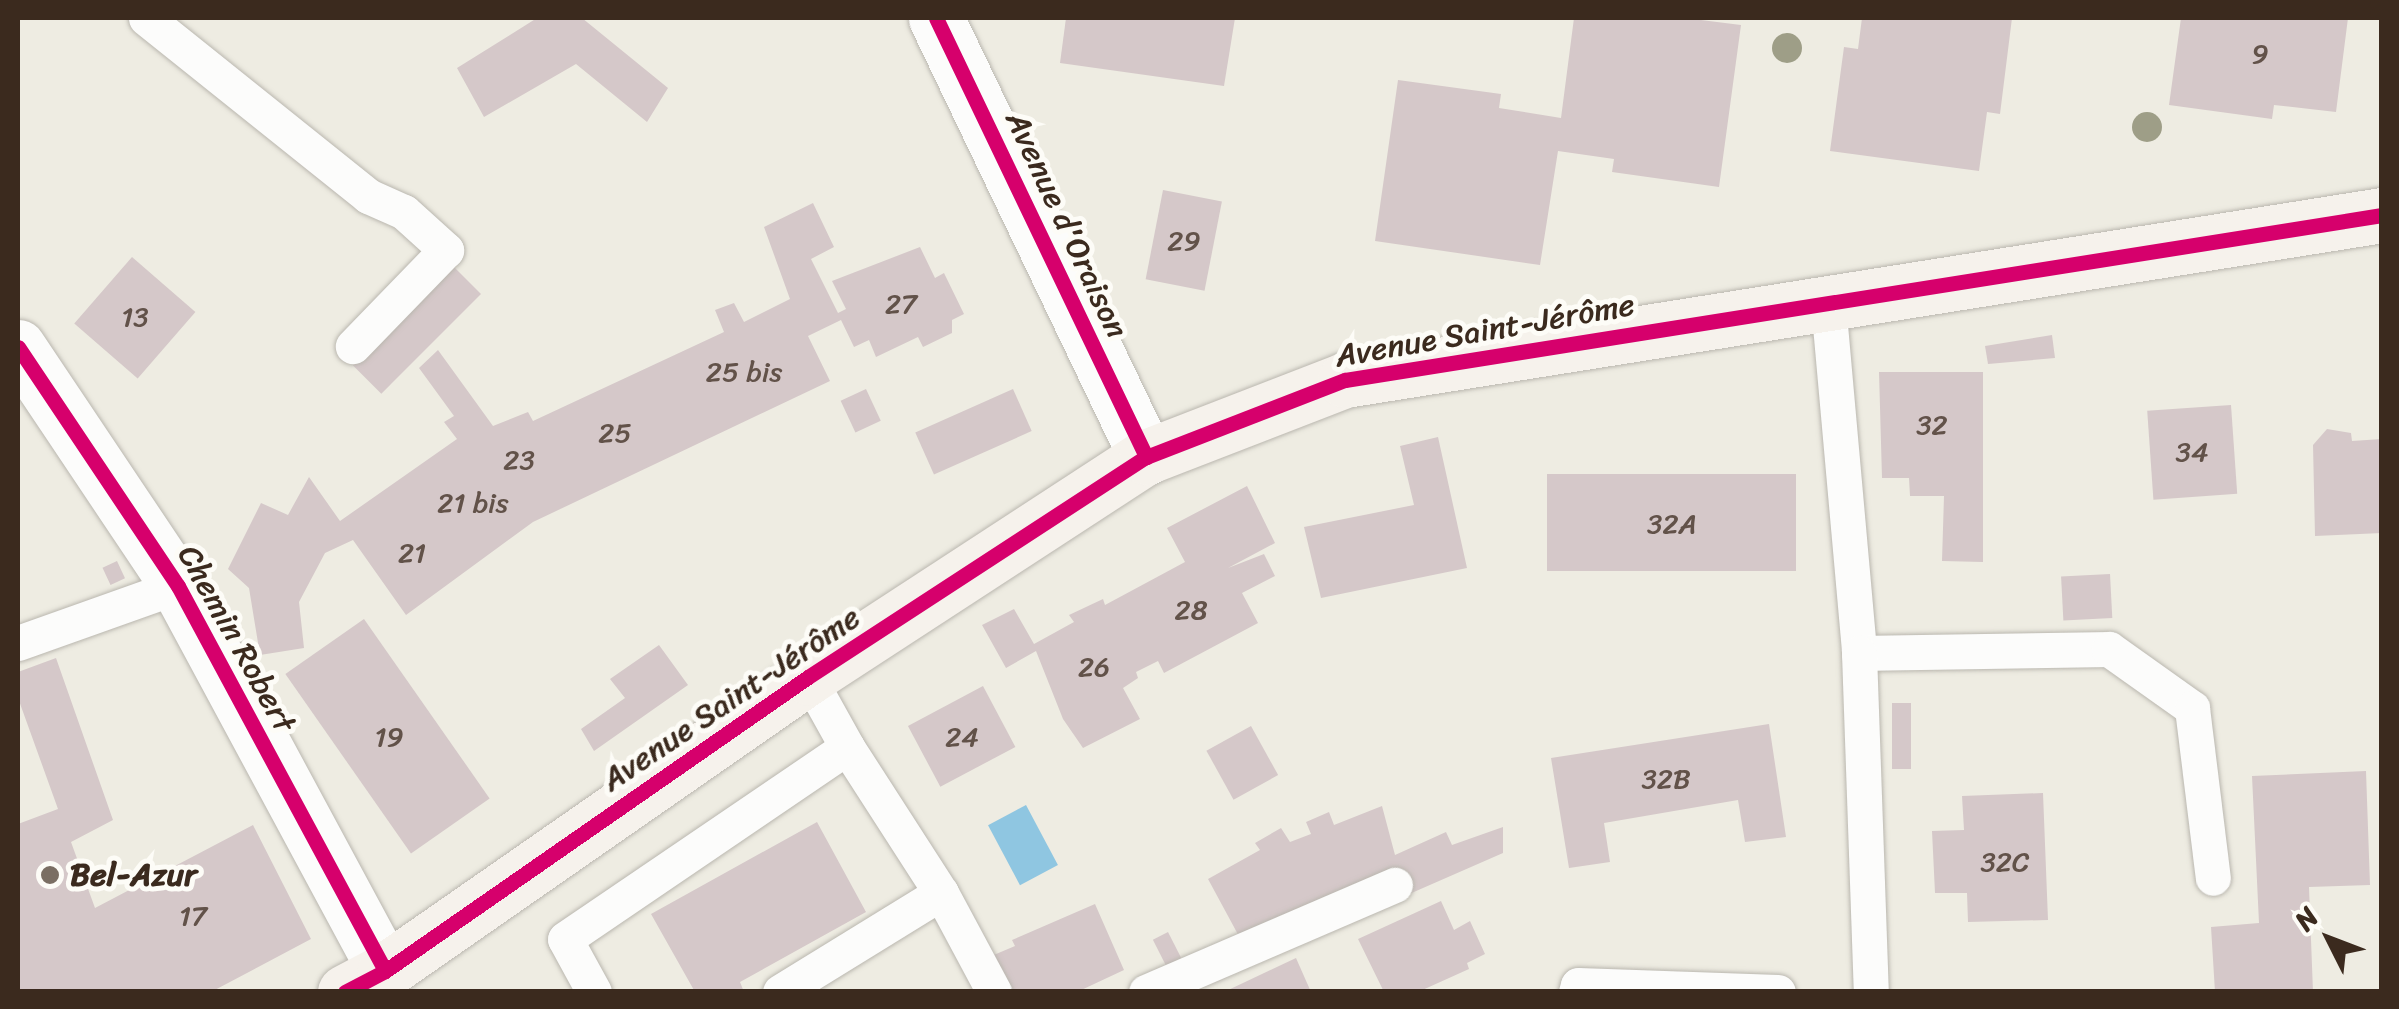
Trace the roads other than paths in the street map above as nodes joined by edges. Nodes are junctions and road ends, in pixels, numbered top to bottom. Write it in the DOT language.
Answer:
graph roads {
  1 [pos="146,18"];
  2 [pos="936,18"];
  3 [pos="2382,215"];
  4 [pos="1828,303"];
  5 [pos="18,346"];
  6 [pos="353,346"];
  7 [pos="1146,456"];
  8 [pos="178,586"];
  9 [pos="18,643"];
  10 [pos="1859,653"];
  11 [pos="808,677"];
  12 [pos="847,747"];
  13 [pos="2213,878"];
  14 [pos="1395,885"];
  15 [pos="940,893"];
  16 [pos="365,981"];
  17 [pos="594,992"];
  18 [pos="780,992"];
  19 [pos="994,992"];
  20 [pos="1146,992"];
  21 [pos="1576,992"];
  22 [pos="1778,992"];
  23 [pos="1871,992"];
  1 -- 6 [label="lane"];
  2 -- 7 [label="street, Avenue d'Oraison"];
  3 -- 4 [label="street, Avenue Saint-Jérôme"];
  4 -- 7 [label="street, Avenue Saint-Jérôme"];
  4 -- 10 [label="lane"];
  5 -- 8 [label="street, Chemin Robert"];
  7 -- 11 [label="street, Avenue Saint-Jérôme"];
  8 -- 9 [label="lane"];
  8 -- 16 [label="street, Chemin Robert"];
  10 -- 13 [label="lane"];
  10 -- 23 [label="lane"];
  11 -- 12 [label="lane"];
  11 -- 16 [label="street, Avenue Saint-Jérôme"];
  12 -- 15 [label="lane"];
  12 -- 17 [label="lane"];
  14 -- 20 [label="lane"];
  15 -- 18 [label="lane"];
  15 -- 19 [label="lane"];
  21 -- 22 [label="lane"];
}
